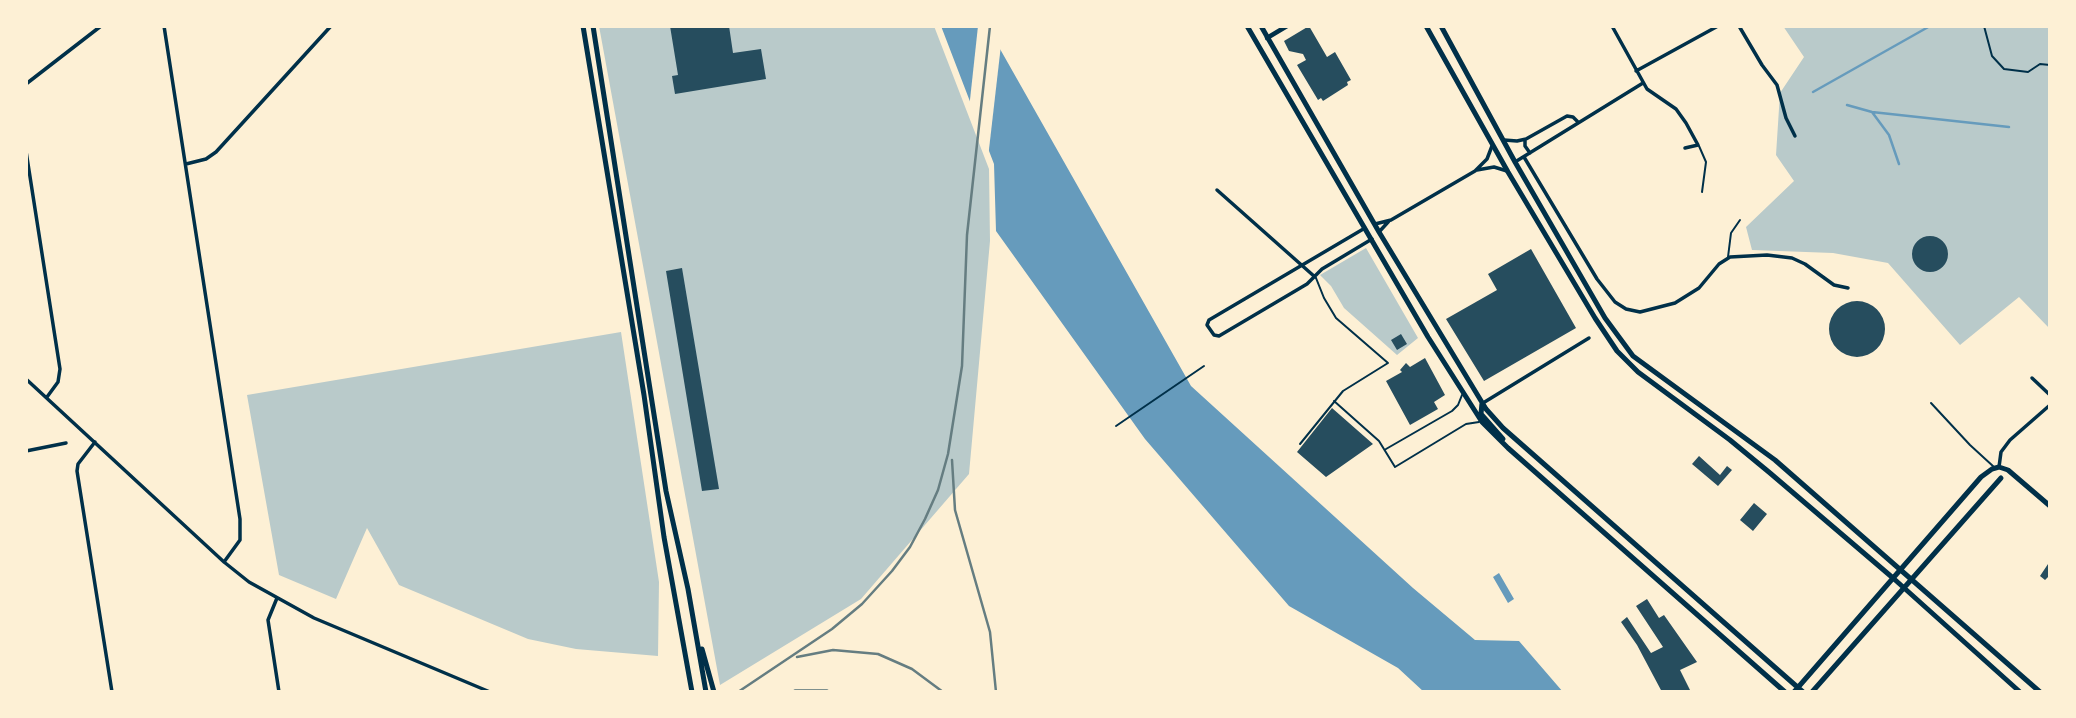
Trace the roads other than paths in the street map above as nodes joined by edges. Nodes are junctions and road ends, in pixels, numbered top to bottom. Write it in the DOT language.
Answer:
graph roads {
  1 [pos="101,26"];
  2 [pos="164,26"];
  3 [pos="331,26"];
  4 [pos="583,26"];
  5 [pos="593,26"];
  6 [pos="1260,26"];
  7 [pos="1287,26"];
  8 [pos="1426,26"];
  9 [pos="1441,26"];
  10 [pos="1612,26"];
  11 [pos="1718,26"];
  12 [pos="1739,26"];
  13 [pos="1248,29"];
  14 [pos="1267,38"];
  15 [pos="1257,44"];
  16 [pos="1636,71"];
  17 [pos="27,83"];
  18 [pos="1643,83"];
  19 [pos="1479,96"];
  20 [pos="1469,102"];
  21 [pos="1578,122"];
  22 [pos="1795,136"];
  23 [pos="1502,139"];
  24 [pos="1526,139"];
  25 [pos="1493,143"];
  26 [pos="1698,145"];
  27 [pos="1685,148"];
  28 [pos="26,151"];
  29 [pos="1530,153"];
  30 [pos="1524,157"];
  31 [pos="1515,162"];
  32 [pos="186,164"];
  33 [pos="1475,171"];
  34 [pos="1508,172"];
  35 [pos="1217,190"];
  36 [pos="1702,192"];
  37 [pos="1391,220"];
  38 [pos="1740,220"];
  39 [pos="1375,224"];
  40 [pos="1365,228"];
  41 [pos="1379,232"];
  42 [pos="1372,239"];
  43 [pos="1728,258"];
  44 [pos="1302,264"];
  45 [pos="1315,277"];
  46 [pos="1849,288"];
  47 [pos="1589,338"];
  48 [pos="2032,378"];
  49 [pos="26,379"];
  50 [pos="1462,393"];
  51 [pos="2050,394"];
  52 [pos="47,397"];
  53 [pos="1333,401"];
  54 [pos="1482,403"];
  55 [pos="1931,403"];
  56 [pos="2050,405"];
  57 [pos="1482,422"];
  58 [pos="95,442"];
  59 [pos="65,443"];
  60 [pos="1300,444"];
  61 [pos="1508,448"];
  62 [pos="1385,449"];
  63 [pos="26,451"];
  64 [pos="1996,467"];
  65 [pos="1982,477"];
  66 [pos="2001,478"];
  67 [pos="2017,478"];
  68 [pos="1992,486"];
  69 [pos="2050,506"];
  70 [pos="224,562"];
  71 [pos="1900,569"];
  72 [pos="1893,579"];
  73 [pos="1912,580"];
  74 [pos="1904,589"];
  75 [pos="276,598"];
  76 [pos="695,623"];
  77 [pos="1799,690"];
  78 [pos="112,692"];
  79 [pos="279,692"];
  80 [pos="490,692"];
  81 [pos="692,692"];
  82 [pos="706,692"];
  83 [pos="714,692"];
  84 [pos="795,692"];
  85 [pos="827,692"];
  86 [pos="1785,692"];
  87 [pos="1812,692"];
  88 [pos="2020,692"];
  89 [pos="2040,692"];
  1 -- 17 [label="street"];
  2 -- 32 [label="street"];
  3 -- 32 [label="street"];
  4 -- 81 [label="main road"];
  5 -- 76 [label="main road"];
  6 -- 13 [label="main road"];
  6 -- 14 [label="main road"];
  7 -- 14 [label="street"];
  8 -- 20 [label="main road"];
  9 -- 19 [label="main road"];
  10 -- 16 [label="street"];
  11 -- 16 [label="street"];
  12 -- 22 [label="street"];
  13 -- 15 [label="main road"];
  14 -- 15 [label="main road"];
  14 -- 39 [label="main road"];
  15 -- 40 [label="main road"];
  16 -- 18 [label="street"];
  18 -- 21 [label="street"];
  18 -- 26 [label="street"];
  19 -- 20 [label="main road"];
  19 -- 23 [label="main road"];
  20 -- 25 [label="main road"];
  21 -- 24 [label="street"];
  21 -- 29 [label="street"];
  23 -- 24 [label="street"];
  23 -- 31 [label="main road"];
  24 -- 29 [label="street"];
  25 -- 33 [label="street"];
  25 -- 34 [label="main road"];
  26 -- 27 [label="street"];
  26 -- 36 [label="lane"];
  28 -- 52 [label="street"];
  29 -- 30 [label="street"];
  30 -- 31 [label="street"];
  30 -- 43 [label="street"];
  31 -- 71 [label="main road"];
  32 -- 70 [label="street"];
  33 -- 34 [label="street"];
  33 -- 37 [label="street"];
  34 -- 72 [label="main road"];
  35 -- 44 [label="street"];
  37 -- 39 [label="street"];
  37 -- 41 [label="street"];
  38 -- 43 [label="lane"];
  39 -- 40 [label="main road"];
  39 -- 41 [label="main road"];
  40 -- 42 [label="main road"];
  40 -- 44 [label="street"];
  41 -- 42 [label="main road"];
  41 -- 54 [label="main road"];
  42 -- 45 [label="street"];
  42 -- 50 [label="main road"];
  43 -- 46 [label="street"];
  44 -- 45 [label="street"];
  44 -- 45 [label="street"];
  45 -- 53 [label="lane"];
  47 -- 54 [label="street"];
  48 -- 51 [label="street"];
  49 -- 52 [label="street"];
  50 -- 57 [label="main road"];
  50 -- 62 [label="lane"];
  52 -- 58 [label="street"];
  53 -- 60 [label="lane"];
  53 -- 62 [label="lane"];
  54 -- 61 [label="main road"];
  54 -- 77 [label="main road"];
  55 -- 64 [label="lane"];
  56 -- 64 [label="street"];
  57 -- 61 [label="main road"];
  57 -- 62 [label="lane"];
  58 -- 70 [label="street"];
  58 -- 78 [label="street"];
  59 -- 63 [label="street"];
  61 -- 86 [label="main road"];
  64 -- 65 [label="main road"];
  64 -- 66 [label="main road"];
  64 -- 67 [label="main road"];
  65 -- 68 [label="main road"];
  65 -- 71 [label="main road"];
  66 -- 67 [label="main road"];
  66 -- 68 [label="main road"];
  67 -- 69 [label="main road"];
  68 -- 73 [label="main road"];
  70 -- 75 [label="street"];
  71 -- 72 [label="main road"];
  71 -- 73 [label="main road"];
  72 -- 74 [label="main road"];
  72 -- 77 [label="main road"];
  73 -- 74 [label="main road"];
  73 -- 89 [label="main road"];
  74 -- 87 [label="main road"];
  74 -- 88 [label="main road"];
  75 -- 79 [label="street"];
  75 -- 80 [label="street"];
  76 -- 82 [label="main road"];
  76 -- 83 [label="main road"];
  84 -- 85 [label="main road"];
}
